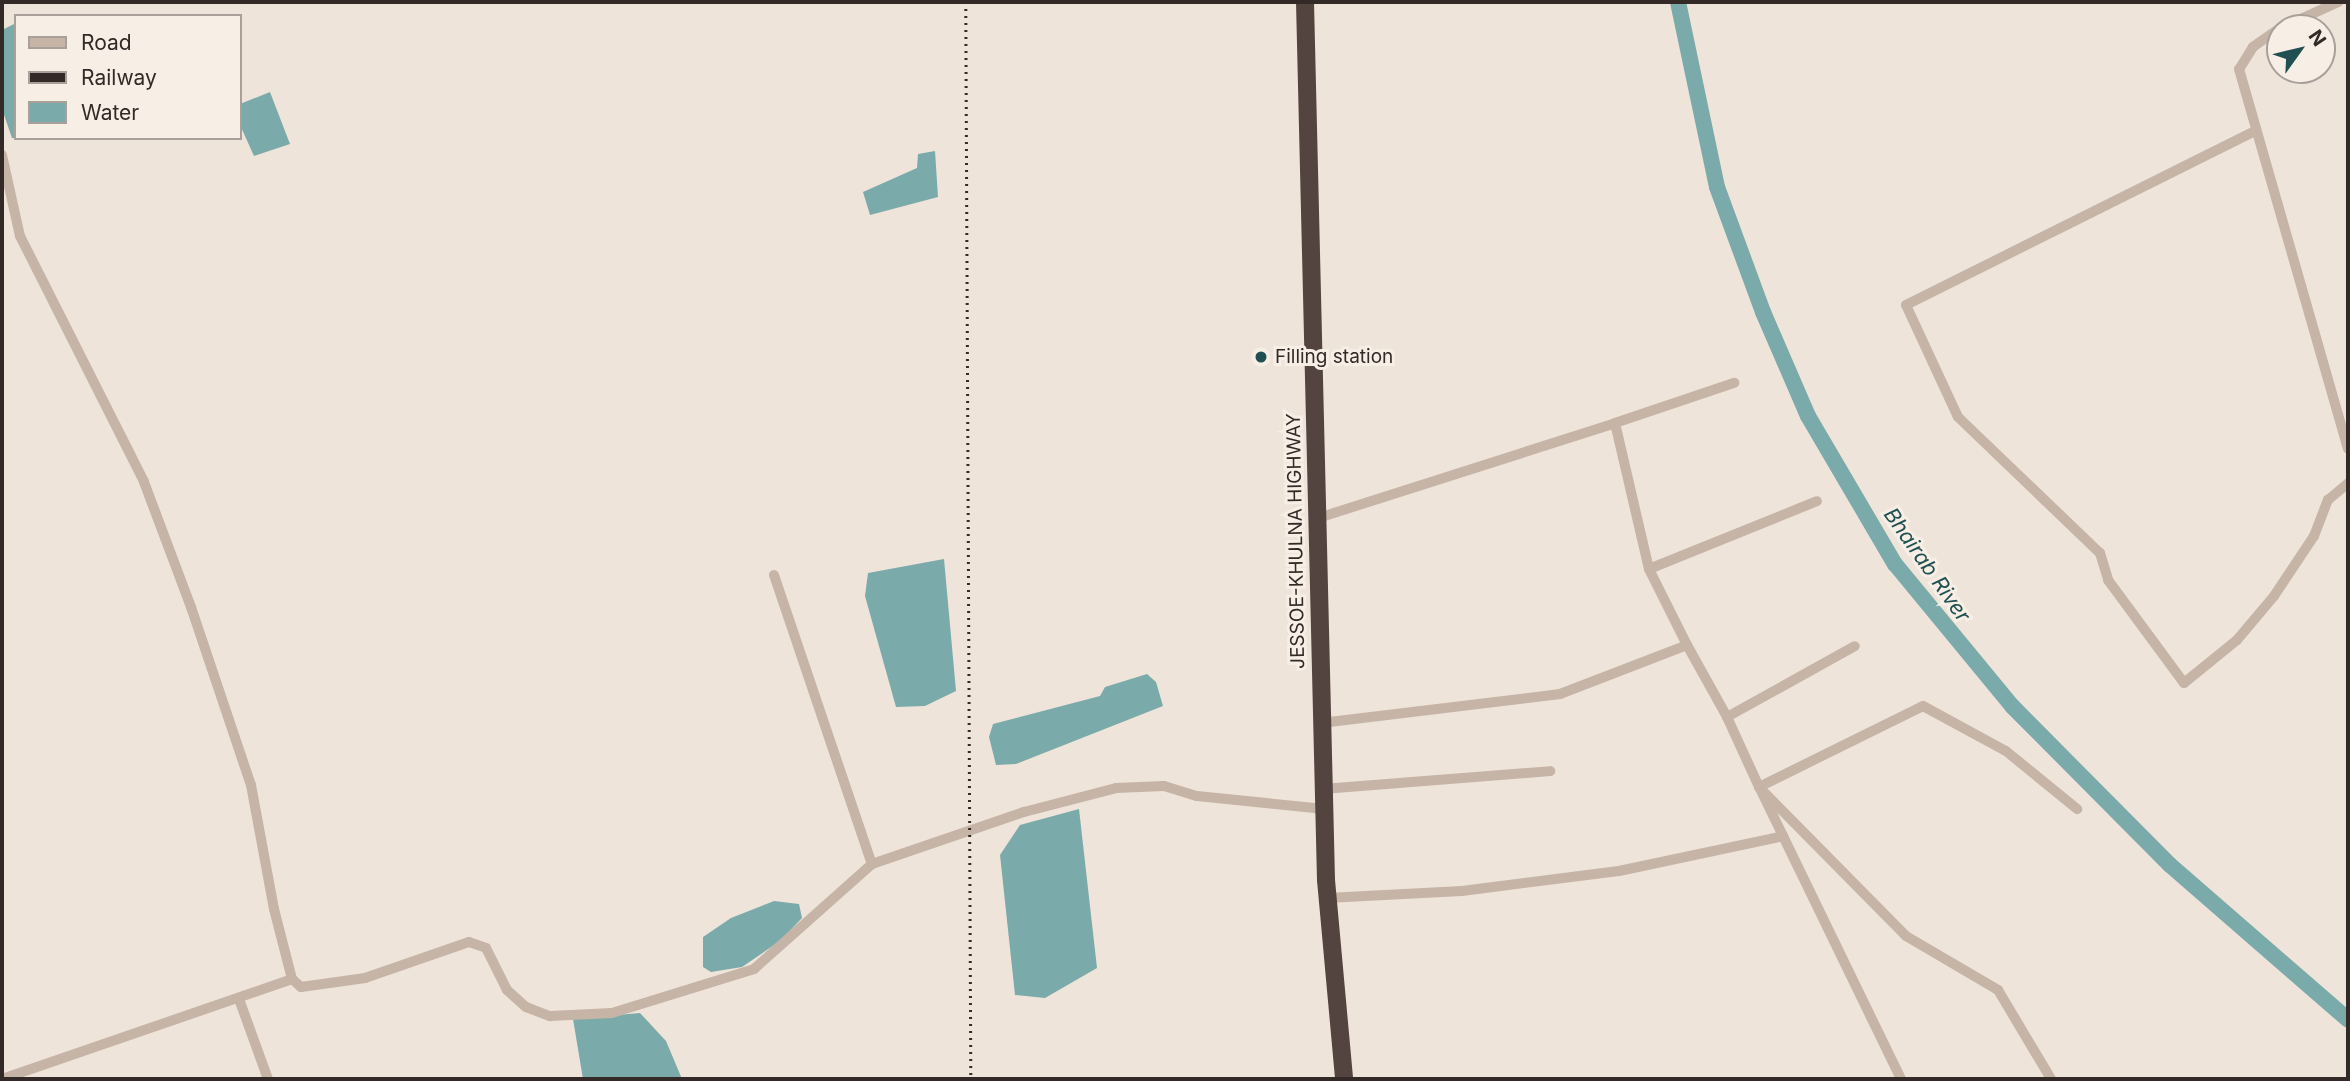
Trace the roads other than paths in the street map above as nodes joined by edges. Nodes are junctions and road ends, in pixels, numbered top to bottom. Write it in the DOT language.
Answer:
graph roads {
  1 [pos="1305,2"];
  2 [pos="2338,2"];
  3 [pos="2311,14"];
  4 [pos="2266,38"];
  5 [pos="2255,131"];
  6 [pos="2,155"];
  7 [pos="1734,383"];
  8 [pos="1615,423"];
  9 [pos="2348,449"];
  10 [pos="2348,483"];
  11 [pos="1817,502"];
  12 [pos="1314,519"];
  13 [pos="1649,569"];
  14 [pos="774,575"];
  15 [pos="1686,645"];
  16 [pos="1854,646"];
  17 [pos="1727,718"];
  18 [pos="1320,723"];
  19 [pos="1550,771"];
  20 [pos="1759,787"];
  21 [pos="1323,789"];
  22 [pos="1324,809"];
  23 [pos="2077,810"];
  24 [pos="1783,836"];
  25 [pos="872,864"];
  26 [pos="1327,898"];
  27 [pos="292,979"];
  28 [pos="239,999"];
  29 [pos="2,1079"];
  30 [pos="268,1079"];
  31 [pos="1344,1079"];
  32 [pos="1900,1079"];
  33 [pos="2051,1079"];
  1 -- 12 [label="highway, JESSOE-KHULNA HIGHWAY"];
  2 -- 3 [label="street"];
  4 -- 5 [label="street"];
  5 -- 9 [label="street"];
  5 -- 10 [label="street"];
  6 -- 27 [label="street"];
  7 -- 8 [label="street"];
  8 -- 12 [label="street"];
  8 -- 13 [label="street"];
  11 -- 13 [label="street"];
  12 -- 18 [label="highway, JESSOE-KHULNA HIGHWAY"];
  13 -- 15 [label="street"];
  14 -- 25 [label="street"];
  15 -- 17 [label="street"];
  15 -- 18 [label="street"];
  16 -- 17 [label="street"];
  17 -- 20 [label="street"];
  18 -- 21 [label="highway, JESSOE-KHULNA HIGHWAY"];
  19 -- 21 [label="street"];
  20 -- 23 [label="street"];
  20 -- 24 [label="street"];
  20 -- 33 [label="street"];
  21 -- 22 [label="highway, JESSOE-KHULNA HIGHWAY"];
  22 -- 25 [label="street"];
  22 -- 26 [label="highway, JESSOE-KHULNA HIGHWAY"];
  24 -- 26 [label="street"];
  24 -- 32 [label="street"];
  25 -- 27 [label="street"];
  26 -- 31 [label="highway, JESSOE-KHULNA HIGHWAY"];
  27 -- 28 [label="street"];
  28 -- 29 [label="street"];
  28 -- 30 [label="street"];
}
